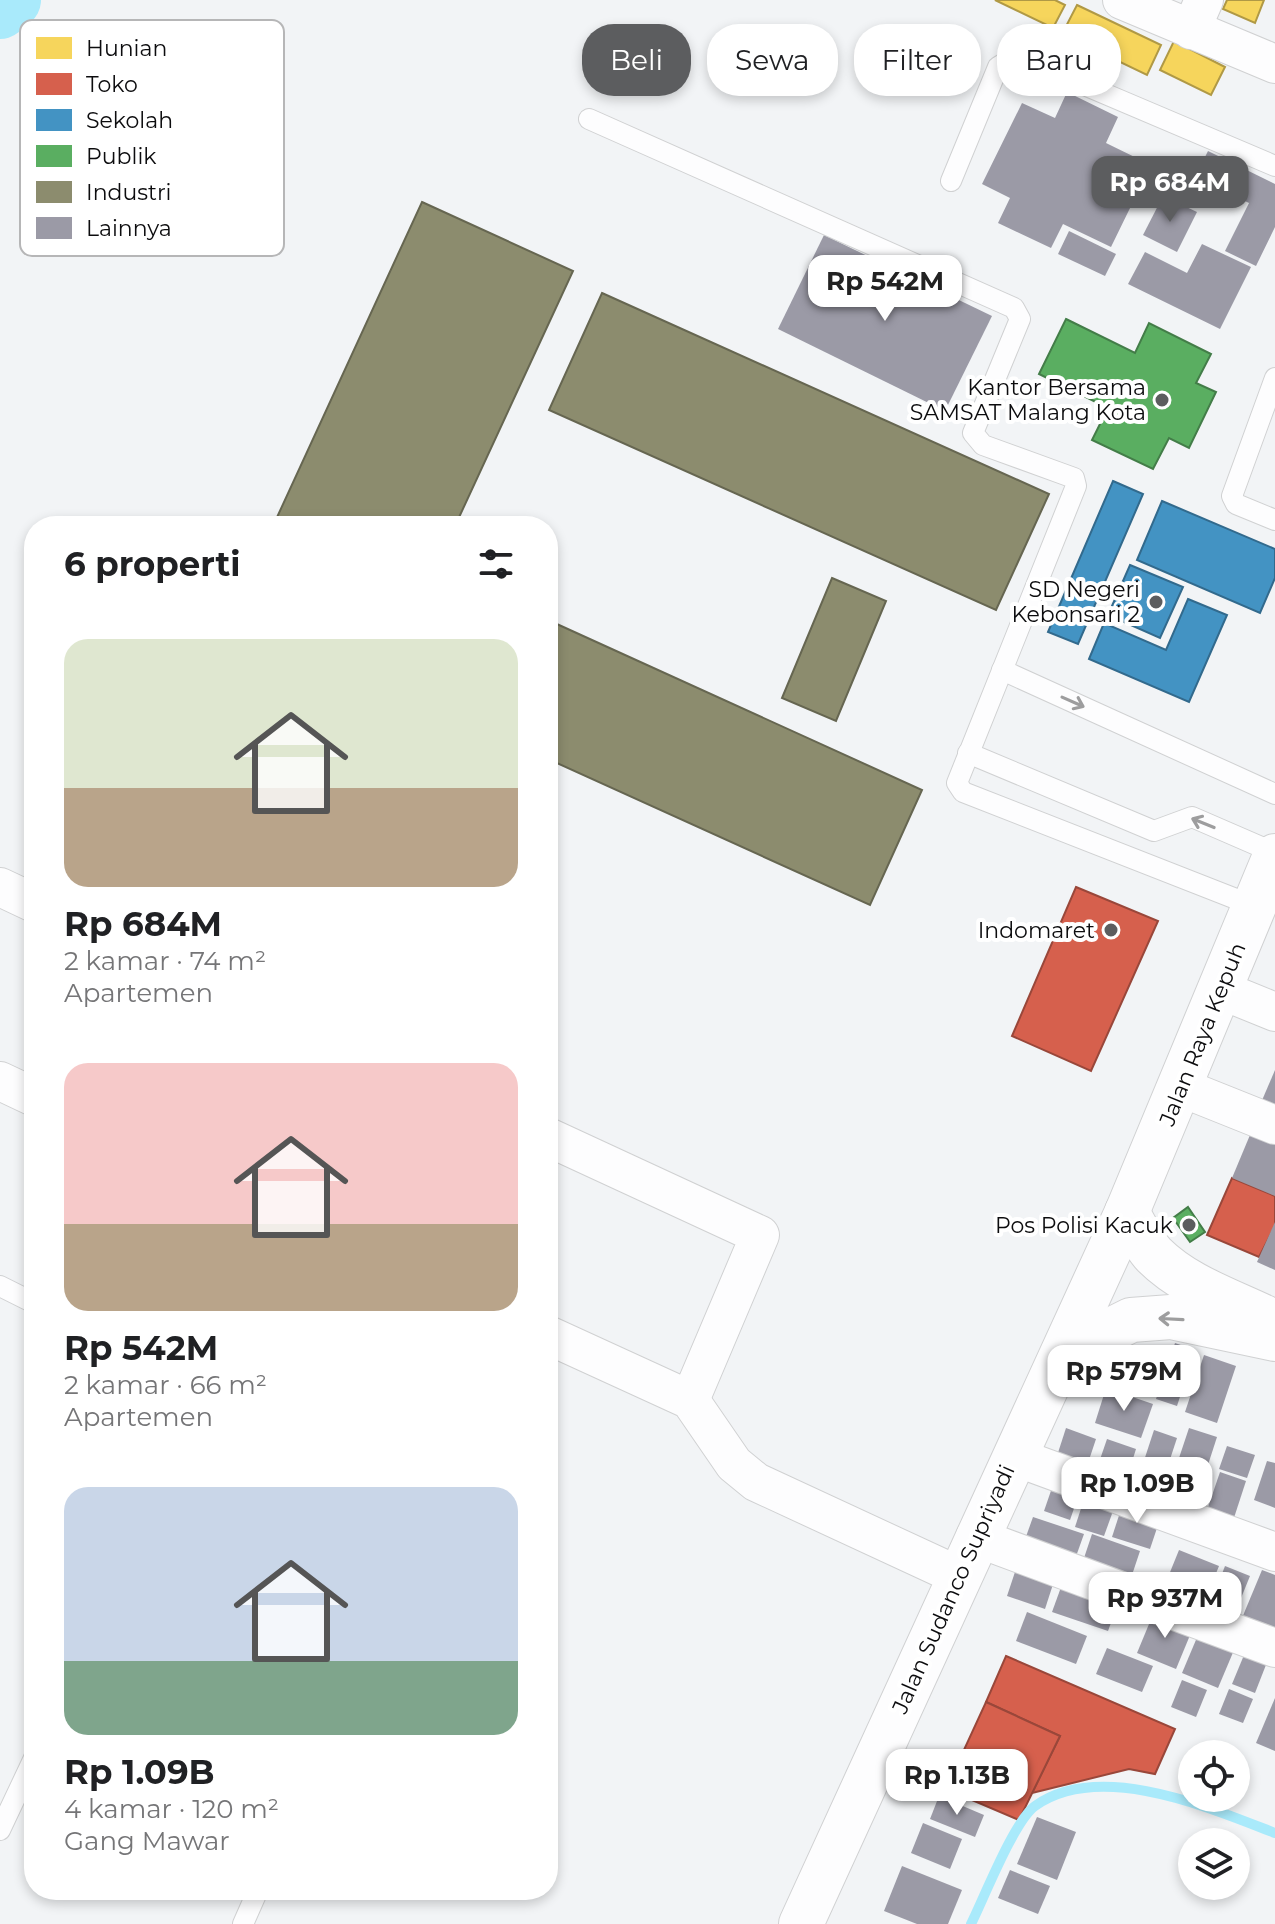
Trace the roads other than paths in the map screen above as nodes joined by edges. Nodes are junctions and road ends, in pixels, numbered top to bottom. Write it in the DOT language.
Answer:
graph roads {
  1 [pos="1122,0"];
  2 [pos="1197,15"];
  3 [pos="1275,64"];
  4 [pos="589,119"];
  5 [pos="1275,166"];
  6 [pos="951,181"];
  7 [pos="1275,378"];
  8 [pos="1275,520"];
  9 [pos="1002,670"];
  10 [pos="968,753"];
  11 [pos="1275,794"];
  12 [pos="1268,881"];
  13 [pos="0,887"];
  14 [pos="24,898"];
  15 [pos="1221,990"];
  16 [pos="1275,1012"];
  17 [pos="0,1081"];
  18 [pos="1180,1087"];
  19 [pos="24,1092"];
  20 [pos="1275,1125"];
  21 [pos="558,1142"];
  22 [pos="1127,1212"];
  23 [pos="0,1286"];
  24 [pos="24,1298"];
  25 [pos="1275,1322"];
  26 [pos="1275,1339"];
  27 [pos="558,1340"];
  28 [pos="1065,1353"];
  29 [pos="690,1400"];
  30 [pos="1013,1456"];
  31 [pos="1275,1552"];
  32 [pos="967,1557"];
  33 [pos="1275,1648"];
  34 [pos="24,1779"];
  35 [pos="0,1830"];
  36 [pos="254,1900"];
  37 [pos="243,1924"];
  38 [pos="801,1924"];
  1 -- 2 [label="street"];
  2 -- 3 [label="street"];
  4 -- 9 [label="lane"];
  5 -- 6 [label="lane"];
  7 -- 8 [label="lane"];
  9 -- 10 [label="lane"];
  9 -- 11 [label="lane, one-way"];
  12 -- 10 [label="lane, one-way"];
  10 -- 12 [label="lane"];
  12 -- 15 [label="main road, Jalan Raya Kepuh"];
  13 -- 14 [label="street"];
  15 -- 16 [label="street"];
  15 -- 18 [label="main road, Jalan Raya Kepuh"];
  17 -- 19 [label="street"];
  18 -- 20 [label="street"];
  18 -- 22 [label="main road, Jalan Raya Kepuh"];
  21 -- 29 [label="street"];
  22 -- 25 [label="main road"];
  22 -- 28 [label="main road, Jalan Sudanco Supriyadi"];
  23 -- 24 [label="lane"];
  26 -- 28 [label="main road, one-way"];
  27 -- 29 [label="street"];
  28 -- 30 [label="main road, Jalan Sudanco Supriyadi"];
  29 -- 32 [label="street"];
  30 -- 31 [label="street"];
  30 -- 32 [label="main road, Jalan Sudanco Supriyadi"];
  32 -- 33 [label="street"];
  32 -- 38 [label="main road, Jalan Sudanco Supriyadi"];
  34 -- 35 [label="lane"];
  36 -- 37 [label="lane"];
}
